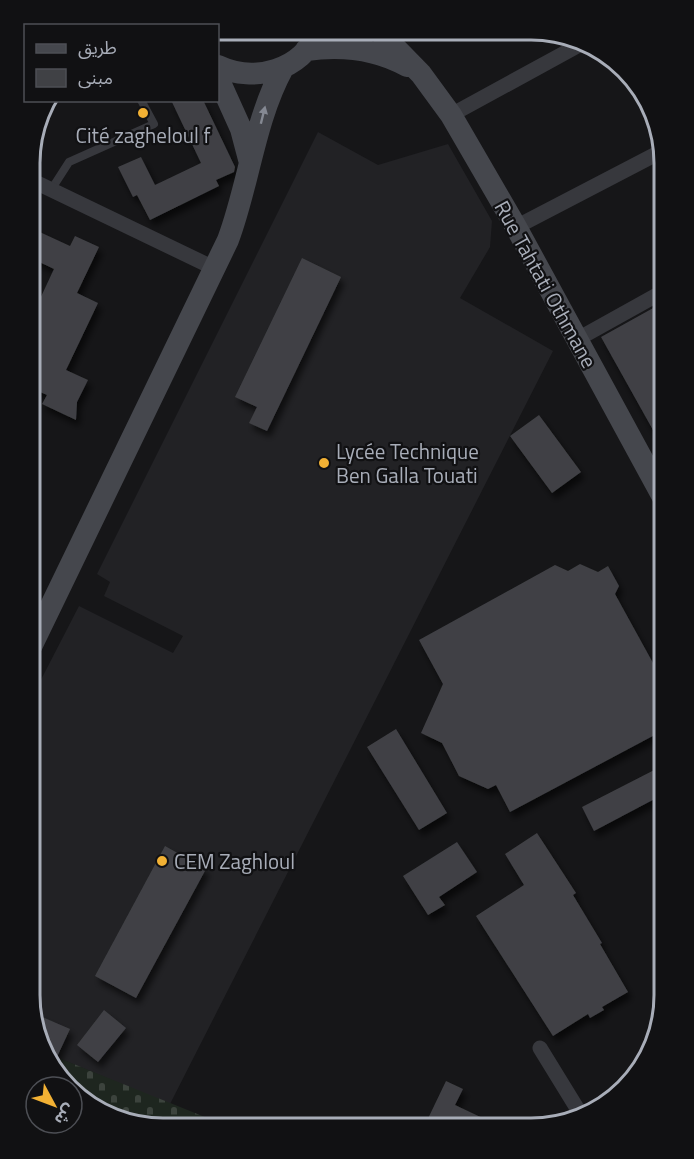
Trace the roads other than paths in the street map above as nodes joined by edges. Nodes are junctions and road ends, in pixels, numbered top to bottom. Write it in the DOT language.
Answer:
graph roads {
  1 [pos="312,40"];
  2 [pos="388,40"];
  3 [pos="573,48"];
  4 [pos="306,50"];
  5 [pos="219,66"];
  6 [pos="283,68"];
  7 [pos="421,74"];
  8 [pos="219,80"];
  9 [pos="142,102"];
  10 [pos="451,116"];
  11 [pos="653,156"];
  12 [pos="250,165"];
  13 [pos="40,184"];
  14 [pos="51,190"];
  15 [pos="516,227"];
  16 [pos="216,268"];
  17 [pos="654,297"];
  18 [pos="576,340"];
  19 [pos="654,480"];
  20 [pos="40,629"];
  21 [pos="540,1048"];
  22 [pos="578,1109"];
  1 -- 4 [label="main road"];
  2 -- 7 [label="main road, Rue Tahtati Othmane"];
  3 -- 10 [label="street"];
  4 -- 6 [label="main road"];
  4 -- 7 [label="main road"];
  5 -- 6 [label="main road"];
  12 -- 6 [label="main road, one-way"];
  7 -- 10 [label="main road, Rue Tahtati Othmane"];
  8 -- 12 [label="main road"];
  9 -- 14 [label="lane"];
  10 -- 15 [label="main road, Rue Tahtati Othmane"];
  11 -- 15 [label="street"];
  12 -- 16 [label="main road"];
  13 -- 14 [label="street"];
  14 -- 16 [label="street"];
  15 -- 18 [label="main road, Rue Tahtati Othmane"];
  16 -- 20 [label="main road"];
  17 -- 18 [label="street"];
  18 -- 19 [label="main road, Rue Tahtati Othmane"];
  21 -- 22 [label="street"];
}
